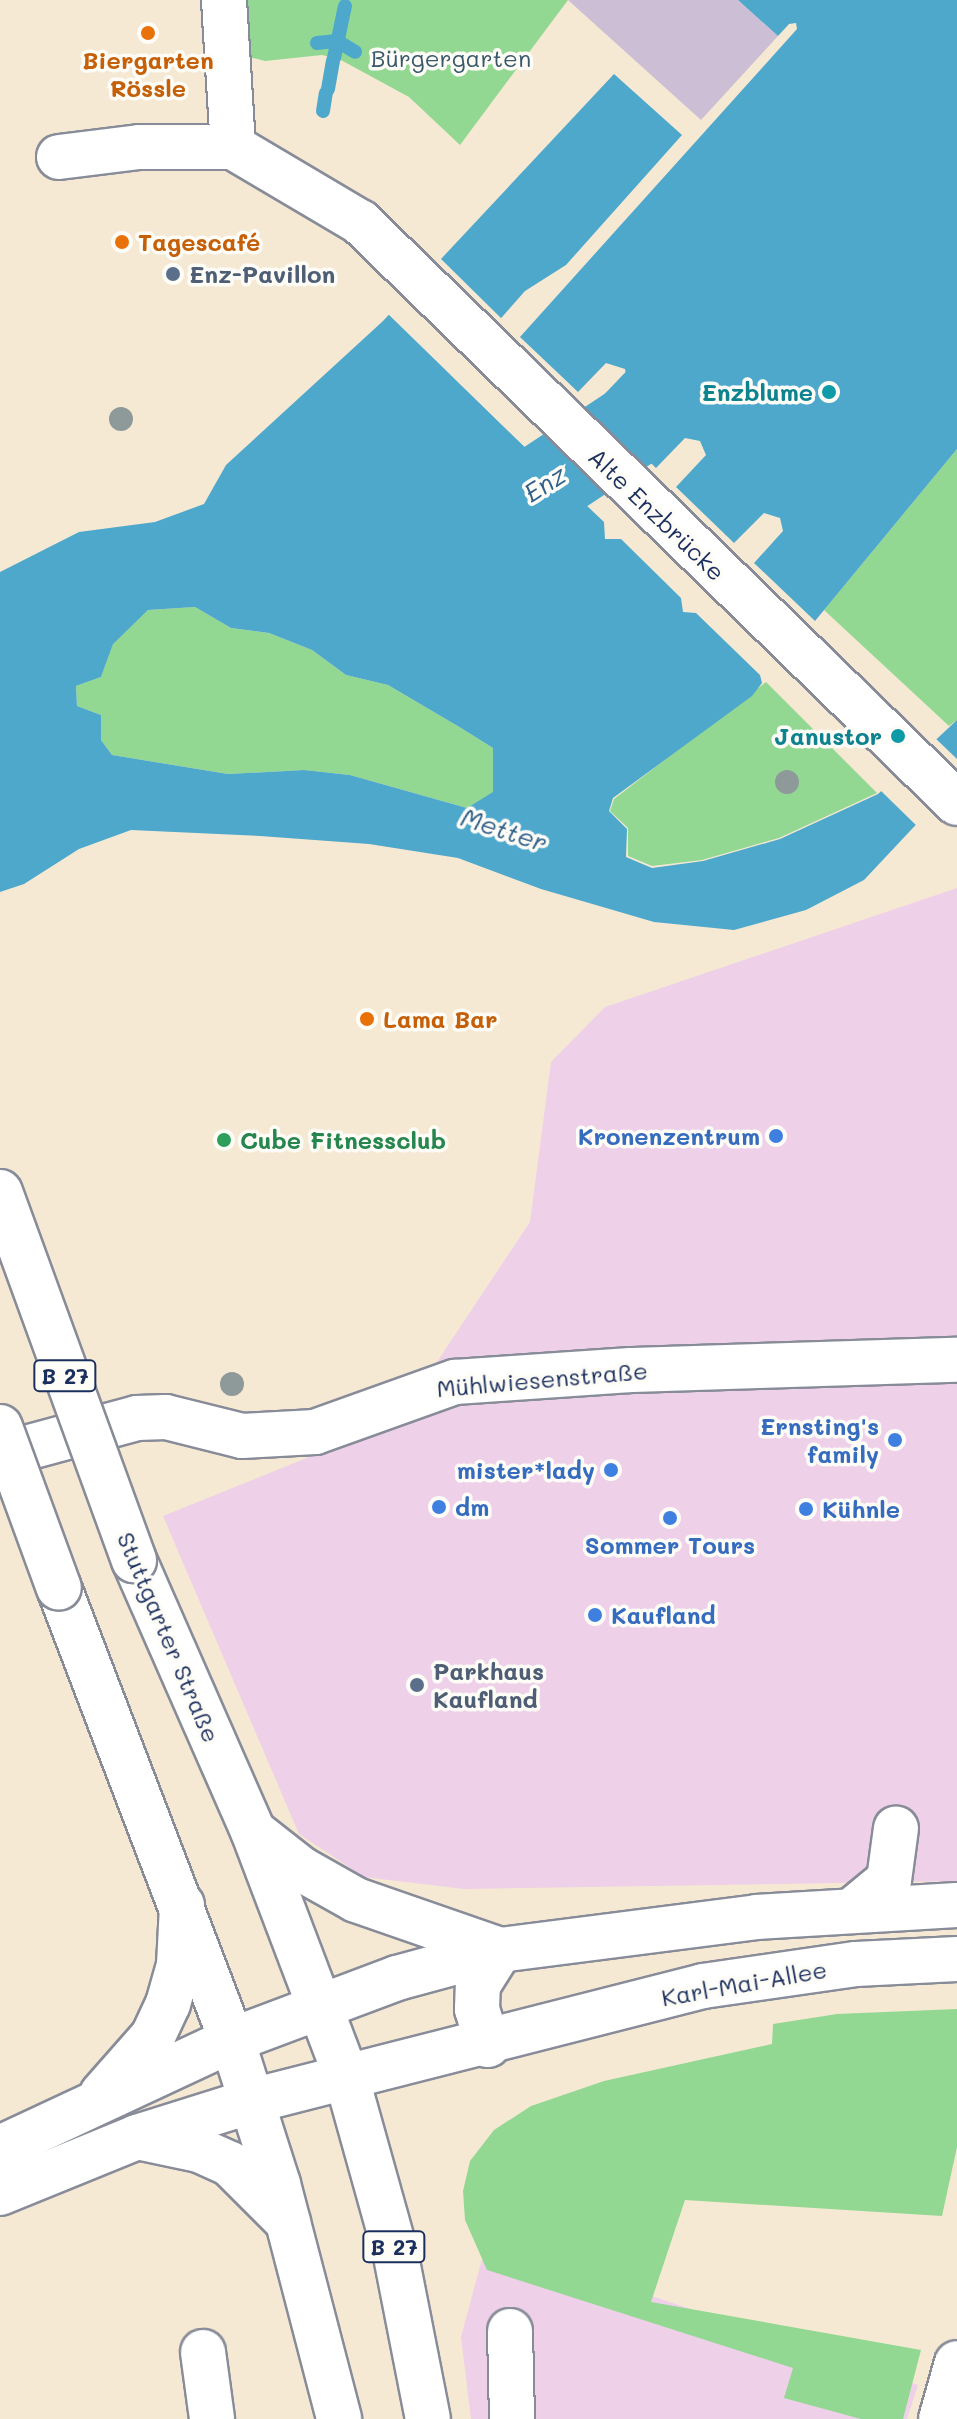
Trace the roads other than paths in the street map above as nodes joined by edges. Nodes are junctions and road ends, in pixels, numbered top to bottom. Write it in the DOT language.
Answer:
graph roads {
  1 [pos="224,0"];
  2 [pos="233,147"];
  3 [pos="59,157"];
  4 [pos="957,803"];
  5 [pos="0,1192"];
  6 [pos="957,1360"];
  7 [pos="0,1427"];
  8 [pos="0,1455"];
  9 [pos="896,1828"];
  10 [pos="253,1831"];
  11 [pos="182,1905"];
  12 [pos="957,1905"];
  13 [pos="855,1908"];
  14 [pos="500,1950"];
  15 [pos="955,1959"];
  16 [pos="322,2006"];
  17 [pos="232,2040"];
  18 [pos="488,2045"];
  19 [pos="347,2079"];
  20 [pos="252,2101"];
  21 [pos="90,2108"];
  22 [pos="137,2137"];
  23 [pos="0,2148"];
  24 [pos="0,2193"];
  25 [pos="288,2222"];
  26 [pos="510,2331"];
  27 [pos="203,2352"];
  28 [pos="957,2363"];
  29 [pos="212,2419"];
  30 [pos="339,2419"];
  31 [pos="428,2419"];
  32 [pos="512,2419"];
  33 [pos="941,2419"];
  1 -- 2 [label="main road"];
  2 -- 3 [label="main road"];
  2 -- 4 [label="main road, Alte Enzbrücke"];
  5 -- 10 [label="main road, Stuttgarter Straße / B 27, bridge"];
  6 -- 8 [label="main road, Mühlwiesenstraße"];
  7 -- 11 [label="main road, bridge"];
  9 -- 13 [label="main road"];
  10 -- 14 [label="main road"];
  10 -- 16 [label="main road, Stuttgarter Straße / B 27"];
  11 -- 17 [label="main road"];
  11 -- 21 [label="main road"];
  12 -- 13 [label="main road"];
  13 -- 14 [label="main road"];
  14 -- 16 [label="main road"];
  14 -- 18 [label="main road"];
  15 -- 18 [label="main road, Karl-Mai-Allee"];
  16 -- 17 [label="main road"];
  16 -- 19 [label="main road, Stuttgarter Straße / B 27"];
  17 -- 20 [label="main road"];
  17 -- 21 [label="main road"];
  18 -- 19 [label="main road, Karl-Mai-Allee"];
  19 -- 20 [label="main road, Karl-Mai-Allee"];
  19 -- 31 [label="main road, B 27"];
  20 -- 22 [label="main road"];
  20 -- 25 [label="main road"];
  21 -- 23 [label="main road"];
  22 -- 24 [label="main road"];
  22 -- 25 [label="main road"];
  25 -- 30 [label="main road"];
  26 -- 32 [label="main road"];
  27 -- 29 [label="main road"];
  28 -- 33 [label="main road"];
}
